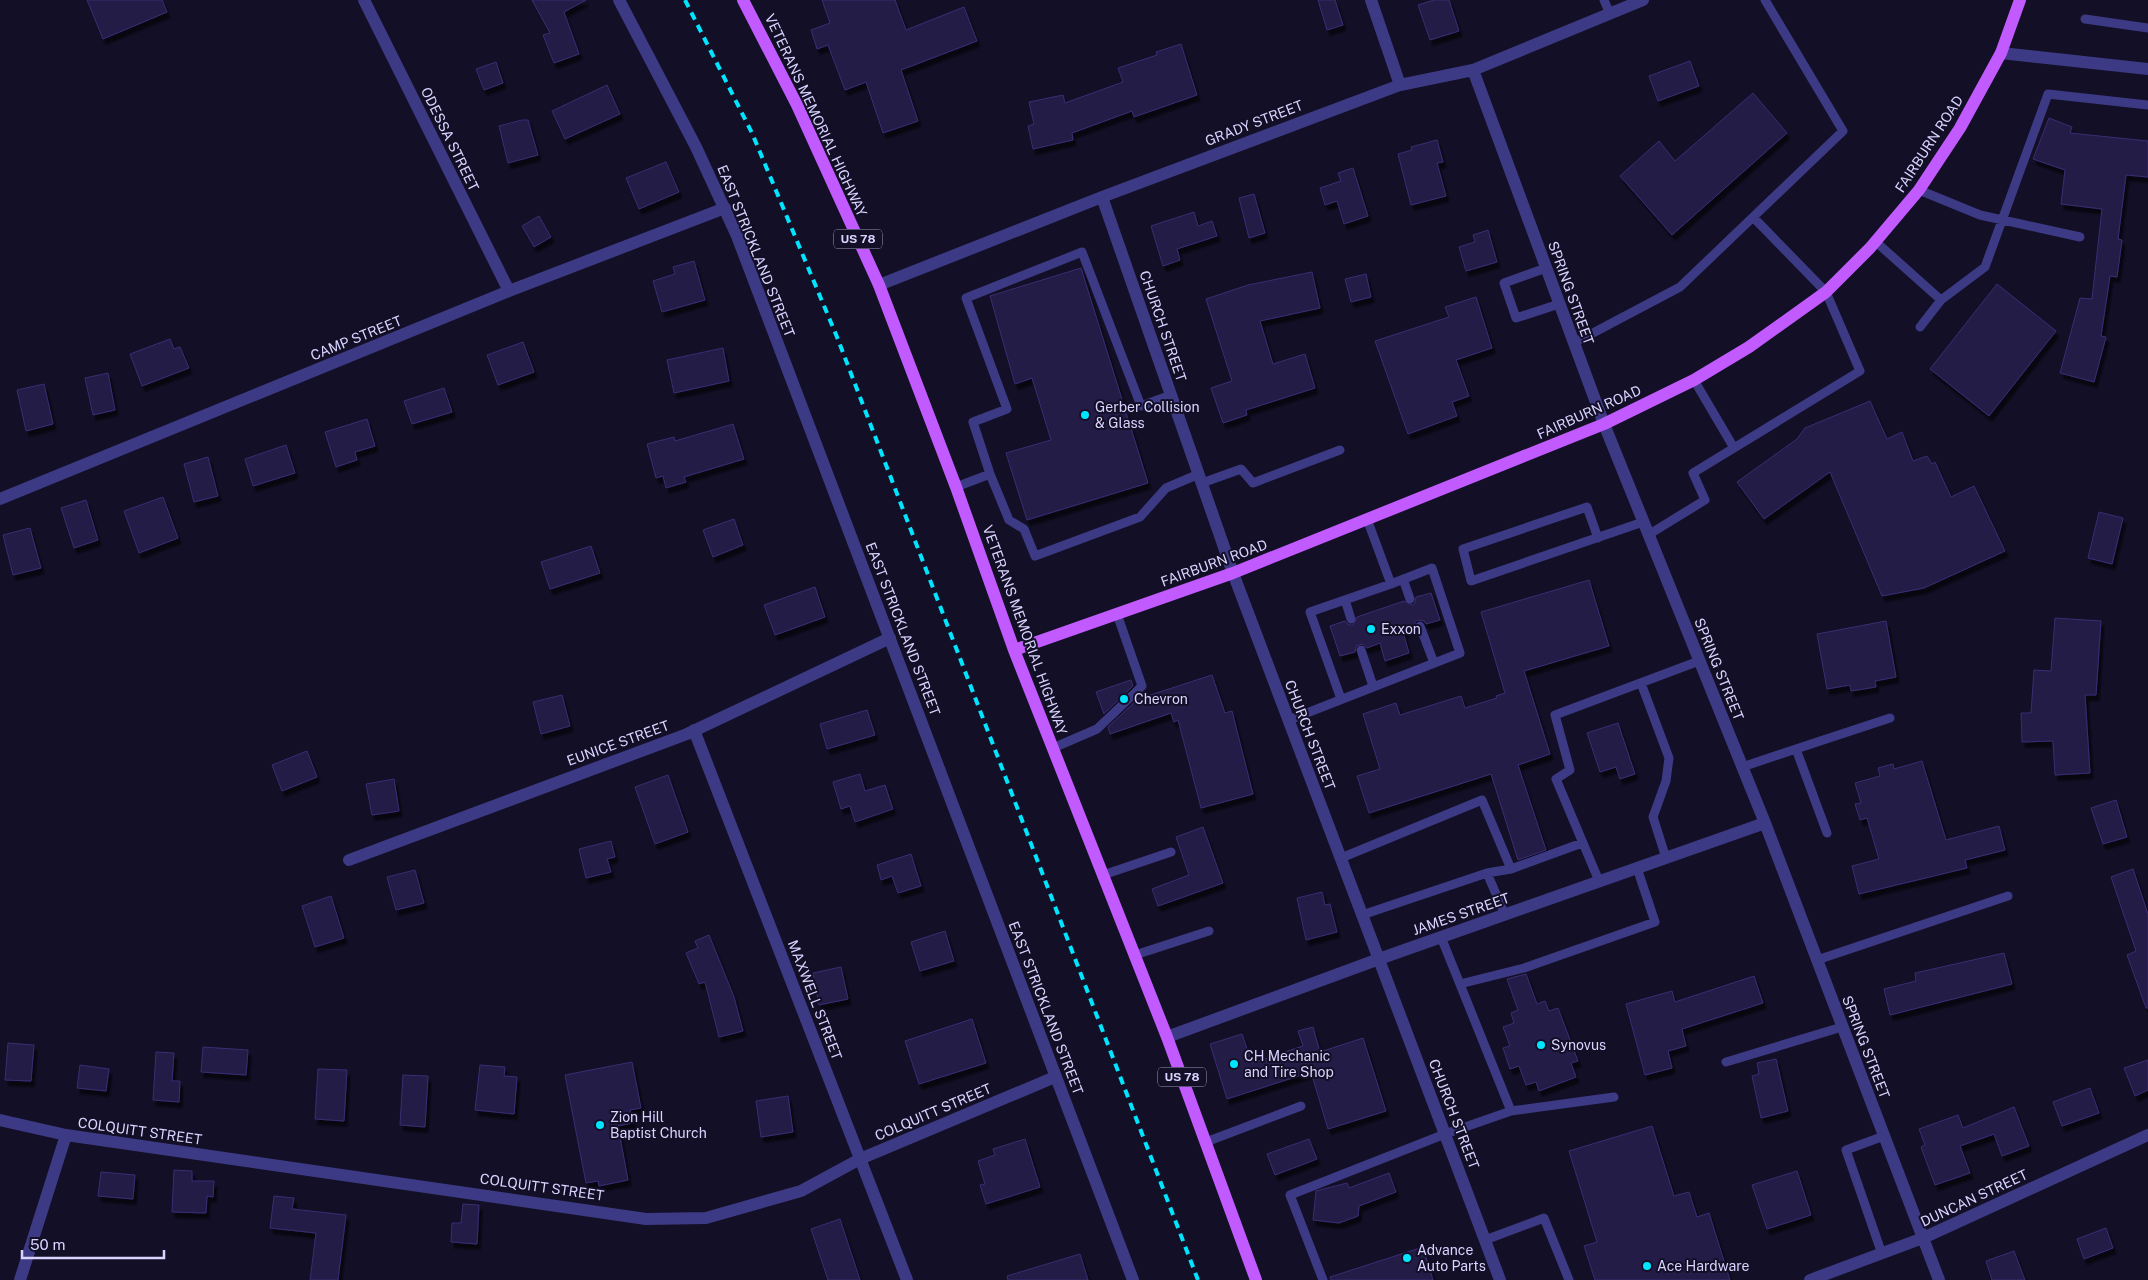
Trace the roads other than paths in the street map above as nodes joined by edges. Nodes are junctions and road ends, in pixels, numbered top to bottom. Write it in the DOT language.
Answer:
graph roads {
  1 [pos="364,0"];
  2 [pos="618,0"];
  3 [pos="743,0"];
  4 [pos="1371,0"];
  5 [pos="1604,0"];
  6 [pos="1643,0"];
  7 [pos="1765,0"];
  8 [pos="2020,0"];
  9 [pos="1610,14"];
  10 [pos="2085,19"];
  11 [pos="2148,28"];
  12 [pos="2001,54"];
  13 [pos="2148,69"];
  14 [pos="1473,70"];
  15 [pos="1400,85"];
  16 [pos="2148,106"];
  17 [pos="1919,190"];
  18 [pos="1102,197"];
  19 [pos="725,208"];
  20 [pos="1753,218"];
  21 [pos="2001,220"];
  22 [pos="2080,237"];
  23 [pos="1876,242"];
  24 [pos="1546,268"];
  25 [pos="879,285"];
  26 [pos="509,291"];
  27 [pos="1826,292"];
  28 [pos="1941,300"];
  29 [pos="1559,304"];
  30 [pos="1920,327"];
  31 [pos="1574,343"];
  32 [pos="1694,380"];
  33 [pos="1171,395"];
  34 [pos="1604,424"];
  35 [pos="1734,448"];
  36 [pos="1340,450"];
  37 [pos="990,474"];
  38 [pos="1200,479"];
  39 [pos="956,487"];
  40 [pos="0,499"];
  41 [pos="1367,519"];
  42 [pos="1644,522"];
  43 [pos="1648,535"];
  44 [pos="1598,538"];
  45 [pos="1233,573"];
  46 [pos="1403,579"];
  47 [pos="1391,584"];
  48 [pos="1345,600"];
  49 [pos="1410,600"];
  50 [pos="1117,614"];
  51 [pos="1351,619"];
  52 [pos="1420,626"];
  53 [pos="890,638"];
  54 [pos="1014,650"];
  55 [pos="1361,650"];
  56 [pos="1700,661"];
  57 [pos="1434,663"];
  58 [pos="1641,683"];
  59 [pos="1373,686"];
  60 [pos="1341,699"];
  61 [pos="1890,718"];
  62 [pos="1289,720"];
  63 [pos="694,730"];
  64 [pos="1053,748"];
  65 [pos="1796,749"];
  66 [pos="1742,767"];
  67 [pos="1765,824"];
  68 [pos="1828,833"];
  69 [pos="1582,843"];
  70 [pos="1171,852"];
  71 [pos="1341,858"];
  72 [pos="1666,858"];
  73 [pos="349,860"];
  74 [pos="1637,868"];
  75 [pos="1511,869"];
  76 [pos="1487,873"];
  77 [pos="1103,875"];
  78 [pos="1599,881"];
  79 [pos="2008,896"];
  80 [pos="1505,914"];
  81 [pos="1362,915"];
  82 [pos="1209,932"];
  83 [pos="1441,937"];
  84 [pos="1135,955"];
  85 [pos="1379,959"];
  86 [pos="1817,960"];
  87 [pos="1460,984"];
  88 [pos="1842,1026"];
  89 [pos="1167,1037"];
  90 [pos="1726,1062"];
  91 [pos="1056,1077"];
  92 [pos="1614,1097"];
  93 [pos="1301,1106"];
  94 [pos="1511,1111"];
  95 [pos="0,1120"];
  96 [pos="1445,1134"];
  97 [pos="66,1135"];
  98 [pos="2148,1135"];
  99 [pos="1884,1136"];
  100 [pos="1206,1142"];
  101 [pos="860,1159"];
  102 [pos="1923,1238"];
  103 [pos="1485,1240"];
  104 [pos="1882,1254"];
  105 [pos="20,1280"];
  106 [pos="907,1280"];
  107 [pos="1133,1280"];
  108 [pos="1256,1280"];
  109 [pos="1323,1280"];
  110 [pos="1499,1280"];
  111 [pos="1569,1280"];
  112 [pos="1810,1280"];
  113 [pos="1939,1280"];
  1 -- 26 [label="street, ODESSA STREET"];
  2 -- 19 [label="street, EAST STRICKLAND STREET"];
  3 -- 25 [label="main road, VETERANS MEMORIAL HIGHWAY / US 78"];
  4 -- 15 [label="street"];
  5 -- 9 [label="lane"];
  6 -- 9 [label="street, GRADY STREET"];
  7 -- 20 [label="lane"];
  8 -- 12 [label="main road, FAIRBURN ROAD"];
  9 -- 14 [label="street, GRADY STREET"];
  10 -- 11 [label="lane"];
  12 -- 13 [label="street"];
  12 -- 17 [label="main road, FAIRBURN ROAD"];
  14 -- 15 [label="street, GRADY STREET"];
  14 -- 24 [label="street, SPRING STREET"];
  15 -- 18 [label="street, GRADY STREET"];
  16 -- 21 [label="lane"];
  17 -- 21 [label="lane"];
  17 -- 23 [label="main road, FAIRBURN ROAD"];
  18 -- 25 [label="street, GRADY STREET"];
  18 -- 33 [label="street, CHURCH STREET"];
  19 -- 26 [label="street, CAMP STREET"];
  19 -- 53 [label="street, EAST STRICKLAND STREET"];
  20 -- 27 [label="lane"];
  20 -- 31 [label="lane"];
  21 -- 22 [label="lane"];
  21 -- 28 [label="lane"];
  23 -- 27 [label="main road, FAIRBURN ROAD"];
  23 -- 28 [label="lane"];
  24 -- 29 [label="street, SPRING STREET"];
  24 -- 29 [label="lane"];
  25 -- 39 [label="main road, VETERANS MEMORIAL HIGHWAY / US 78"];
  26 -- 40 [label="street, CAMP STREET"];
  27 -- 32 [label="main road, FAIRBURN ROAD"];
  27 -- 35 [label="lane"];
  28 -- 30 [label="lane"];
  29 -- 31 [label="street, SPRING STREET"];
  31 -- 34 [label="street, SPRING STREET"];
  32 -- 34 [label="main road, FAIRBURN ROAD"];
  32 -- 35 [label="lane"];
  33 -- 37 [label="lane"];
  33 -- 38 [label="street, CHURCH STREET"];
  34 -- 41 [label="main road, FAIRBURN ROAD"];
  34 -- 42 [label="street, SPRING STREET"];
  35 -- 43 [label="lane"];
  36 -- 38 [label="lane"];
  37 -- 38 [label="lane"];
  37 -- 39 [label="lane"];
  38 -- 45 [label="street, CHURCH STREET"];
  39 -- 54 [label="main road, VETERANS MEMORIAL HIGHWAY / US 78"];
  41 -- 45 [label="main road, FAIRBURN ROAD"];
  41 -- 47 [label="lane"];
  42 -- 43 [label="street, SPRING STREET"];
  42 -- 44 [label="lane"];
  43 -- 56 [label="street, SPRING STREET"];
  44 -- 44 [label="lane"];
  45 -- 50 [label="main road, FAIRBURN ROAD"];
  45 -- 62 [label="street, CHURCH STREET"];
  46 -- 47 [label="lane"];
  46 -- 49 [label="lane"];
  46 -- 57 [label="lane"];
  47 -- 48 [label="lane"];
  48 -- 51 [label="lane"];
  48 -- 60 [label="lane"];
  50 -- 54 [label="main road, FAIRBURN ROAD"];
  50 -- 64 [label="lane"];
  52 -- 57 [label="lane"];
  53 -- 63 [label="street, EUNICE STREET"];
  53 -- 91 [label="street, EAST STRICKLAND STREET"];
  54 -- 64 [label="main road, VETERANS MEMORIAL HIGHWAY / US 78"];
  55 -- 59 [label="lane"];
  56 -- 58 [label="lane"];
  56 -- 66 [label="street, SPRING STREET"];
  57 -- 59 [label="lane"];
  58 -- 69 [label="lane"];
  58 -- 72 [label="lane"];
  59 -- 60 [label="lane"];
  60 -- 62 [label="lane"];
  61 -- 65 [label="lane"];
  62 -- 71 [label="street, CHURCH STREET"];
  63 -- 73 [label="street, EUNICE STREET"];
  63 -- 101 [label="street, MAXWELL STREET"];
  64 -- 77 [label="main road, VETERANS MEMORIAL HIGHWAY / US 78"];
  65 -- 66 [label="lane"];
  65 -- 68 [label="lane"];
  66 -- 67 [label="street, SPRING STREET"];
  67 -- 72 [label="street, JAMES STREET"];
  67 -- 86 [label="street, SPRING STREET"];
  69 -- 75 [label="lane"];
  69 -- 78 [label="lane"];
  70 -- 77 [label="lane"];
  71 -- 75 [label="lane"];
  71 -- 81 [label="street, CHURCH STREET"];
  72 -- 74 [label="street, JAMES STREET"];
  74 -- 78 [label="street, JAMES STREET"];
  74 -- 87 [label="lane"];
  75 -- 76 [label="lane"];
  76 -- 80 [label="lane"];
  76 -- 81 [label="lane"];
  77 -- 84 [label="main road, VETERANS MEMORIAL HIGHWAY / US 78"];
  78 -- 80 [label="street, JAMES STREET"];
  79 -- 86 [label="lane"];
  80 -- 83 [label="street, JAMES STREET"];
  81 -- 85 [label="street, CHURCH STREET"];
  82 -- 84 [label="lane"];
  83 -- 85 [label="street, JAMES STREET"];
  83 -- 87 [label="lane"];
  84 -- 89 [label="main road, VETERANS MEMORIAL HIGHWAY / US 78"];
  85 -- 89 [label="street, JAMES STREET"];
  85 -- 96 [label="street, CHURCH STREET"];
  86 -- 88 [label="street, SPRING STREET"];
  87 -- 94 [label="lane"];
  88 -- 90 [label="lane"];
  88 -- 99 [label="street, SPRING STREET"];
  89 -- 100 [label="main road, VETERANS MEMORIAL HIGHWAY / US 78"];
  91 -- 101 [label="street, COLQUITT STREET"];
  91 -- 107 [label="street, EAST STRICKLAND STREET"];
  92 -- 94 [label="lane"];
  93 -- 100 [label="lane"];
  94 -- 96 [label="lane"];
  95 -- 97 [label="street, COLQUITT STREET"];
  96 -- 103 [label="street, CHURCH STREET"];
  96 -- 109 [label="lane"];
  97 -- 101 [label="street, COLQUITT STREET"];
  97 -- 105 [label="street"];
  98 -- 102 [label="street, DUNCAN STREET"];
  99 -- 102 [label="street, SPRING STREET"];
  99 -- 104 [label="lane"];
  100 -- 108 [label="main road, VETERANS MEMORIAL HIGHWAY / US 78"];
  101 -- 106 [label="street, MAXWELL STREET"];
  102 -- 104 [label="street, DUNCAN STREET"];
  102 -- 113 [label="street, SPRING STREET"];
  103 -- 110 [label="street, CHURCH STREET"];
  103 -- 111 [label="lane"];
  104 -- 112 [label="street, DUNCAN STREET"];
}
